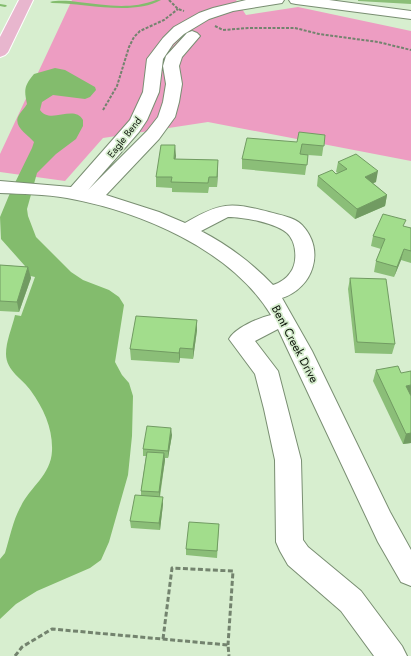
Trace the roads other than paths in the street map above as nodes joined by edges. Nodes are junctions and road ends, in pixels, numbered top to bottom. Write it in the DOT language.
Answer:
graph roads {
  1 [pos="26,0"];
  2 [pos="277,0"];
  3 [pos="296,0"];
  4 [pos="411,15"];
  5 [pos="204,21"];
  6 [pos="0,52"];
  7 [pos="1,187"];
  8 [pos="84,196"];
  9 [pos="186,232"];
  10 [pos="269,294"];
  11 [pos="284,319"];
  12 [pos="411,573"];
  13 [pos="392,656"];
  1 -- 6 [label="main road"];
  2 -- 5 [label="street, Eagle Bend"];
  3 -- 4 [label="street"];
  5 -- 8 [label="street, Eagle Bend"];
  5 -- 8 [label="street, Eagle Bend"];
  7 -- 8 [label="street, Bent Creek Drive"];
  8 -- 9 [label="street, Bent Creek Drive"];
  9 -- 10 [label="street, Bent Creek Drive"];
  9 -- 10 [label="street"];
  10 -- 11 [label="street, Bent Creek Drive"];
  11 -- 12 [label="street, Bent Creek Drive"];
  11 -- 13 [label="street"];
}
